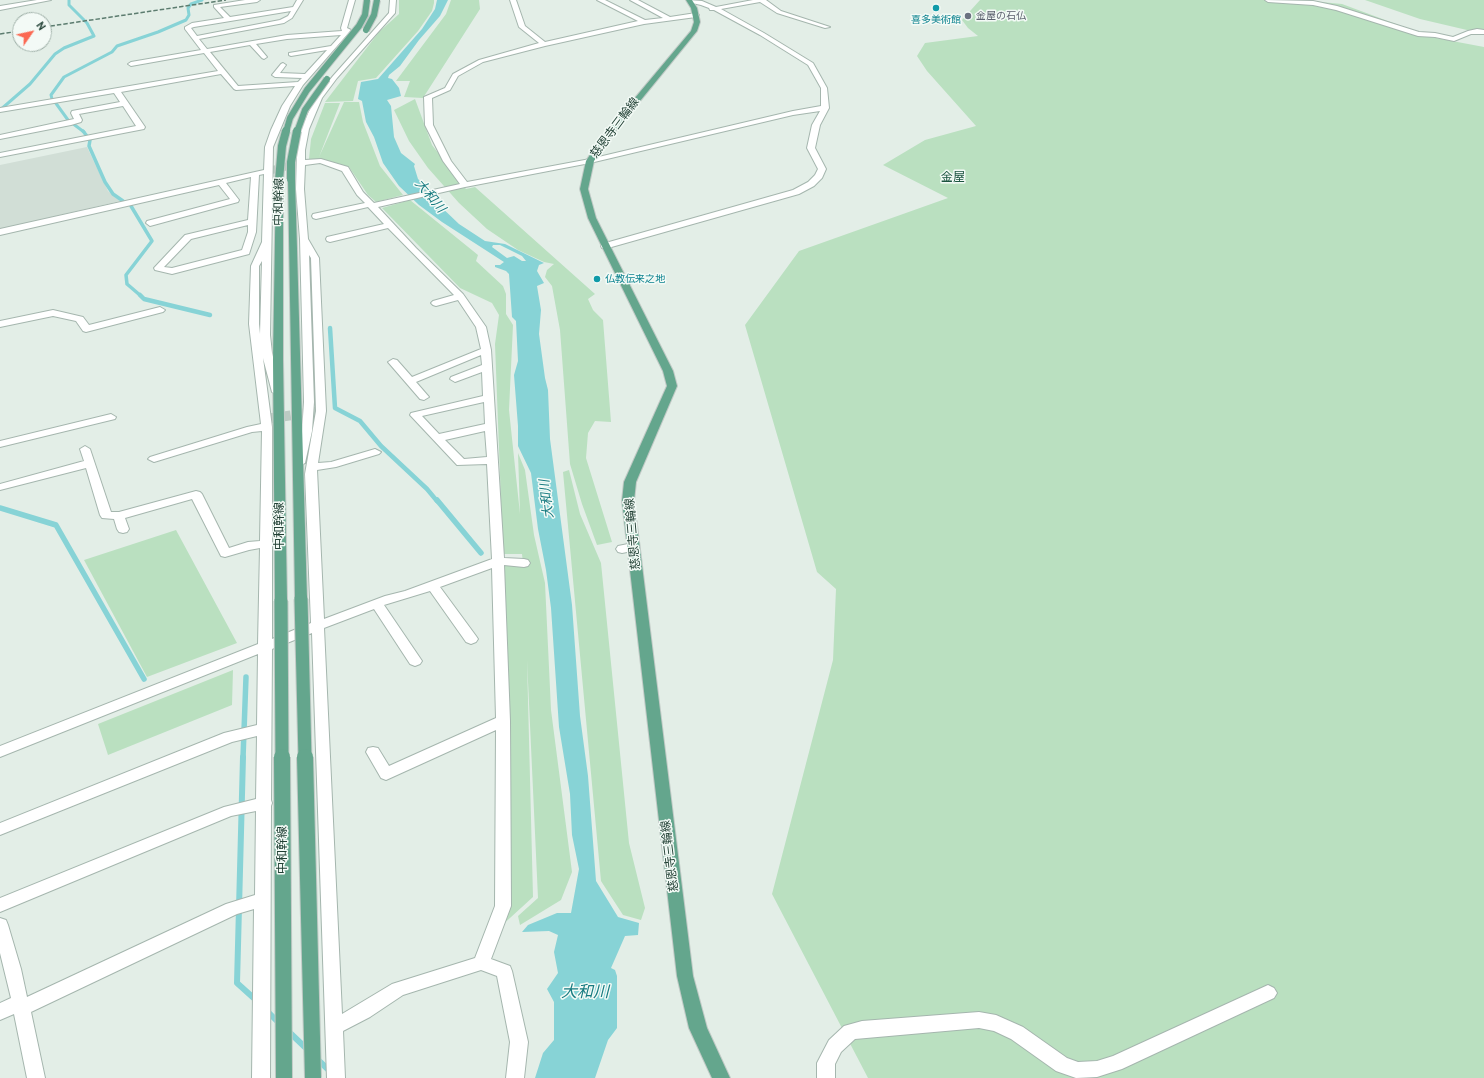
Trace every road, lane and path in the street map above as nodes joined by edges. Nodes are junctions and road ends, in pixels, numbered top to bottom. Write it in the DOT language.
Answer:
graph roads {
  1 [pos="48,0"];
  2 [pos="257,0"];
  3 [pos="300,0"];
  4 [pos="352,0"];
  5 [pos="358,0"];
  6 [pos="367,0"];
  7 [pos="377,0"];
  8 [pos="387,0"];
  9 [pos="393,0"];
  10 [pos="513,0"];
  11 [pos="600,0"];
  12 [pos="633,0"];
  13 [pos="690,0"];
  14 [pos="762,0"];
  15 [pos="1268,0"];
  16 [pos="0,8"];
  17 [pos="296,8"];
  18 [pos="714,8"];
  19 [pos="696,14"];
  20 [pos="668,18"];
  21 [pos="228,19"];
  22 [pos="644,22"];
  23 [pos="827,27"];
  24 [pos="377,29"];
  25 [pos="1484,32"];
  26 [pos="346,33"];
  27 [pos="195,38"];
  28 [pos="252,44"];
  29 [pos="544,44"];
  30 [pos="334,47"];
  31 [pos="206,51"];
  32 [pos="291,54"];
  33 [pos="264,57"];
  34 [pos="131,64"];
  35 [pos="283,65"];
  36 [pos="223,72"];
  37 [pos="308,76"];
  38 [pos="300,84"];
  39 [pos="116,90"];
  40 [pos="124,103"];
  41 [pos="825,108"];
  42 [pos="2,109"];
  43 [pos="0,136"];
  44 [pos="0,155"];
  45 [pos="590,161"];
  46 [pos="300,163"];
  47 [pos="268,171"];
  48 [pos="255,174"];
  49 [pos="221,182"];
  50 [pos="465,185"];
  51 [pos="371,205"];
  52 [pos="316,216"];
  53 [pos="253,221"];
  54 [pos="150,223"];
  55 [pos="389,225"];
  56 [pos="0,232"];
  57 [pos="304,239"];
  58 [pos="330,239"];
  59 [pos="267,241"];
  60 [pos="605,246"];
  61 [pos="460,296"];
  62 [pos="436,303"];
  63 [pos="160,310"];
  64 [pos="0,324"];
  65 [pos="486,350"];
  66 [pos="393,362"];
  67 [pos="487,366"];
  68 [pos="455,379"];
  69 [pos="410,381"];
  70 [pos="424,397"];
  71 [pos="489,398"];
  72 [pos="279,401"];
  73 [pos="112,417"];
  74 [pos="491,426"];
  75 [pos="267,427"];
  76 [pos="437,438"];
  77 [pos="0,444"];
  78 [pos="85,449"];
  79 [pos="375,452"];
  80 [pos="154,459"];
  81 [pos="493,460"];
  82 [pos="90,463"];
  83 [pos="312,467"];
  84 [pos="297,469"];
  85 [pos="0,487"];
  86 [pos="119,516"];
  87 [pos="123,529"];
  88 [pos="265,544"];
  89 [pos="498,561"];
  90 [pos="524,563"];
  91 [pos="432,585"];
  92 [pos="377,604"];
  93 [pos="317,626"];
  94 [pos="471,639"];
  95 [pos="266,646"];
  96 [pos="415,661"];
  97 [pos="503,721"];
  98 [pos="264,729"];
  99 [pos="0,752"];
  100 [pos="373,752"];
  101 [pos="265,803"];
  102 [pos="0,828"];
  103 [pos="263,899"];
  104 [pos="0,905"];
  105 [pos="0,925"];
  106 [pos="481,963"];
  107 [pos="1268,992"];
  108 [pos="21,1005"];
  109 [pos="0,1012"];
  110 [pos="334,1027"];
  111 [pos="36,1078"];
  112 [pos="261,1078"];
  113 [pos="284,1078"];
  114 [pos="313,1078"];
  115 [pos="336,1078"];
  116 [pos="516,1078"];
  117 [pos="721,1078"];
  118 [pos="826,1078"];
  1 -- 16 [label="street"];
  2 -- 21 [label="street"];
  3 -- 17 [label="street"];
  4 -- 26 [label="street"];
  5 -- 26 [label="street"];
  6 -- 72 [label="main road, 中和幹線, bridge"];
  7 -- 84 [label="main road, 中和幹線, bridge"];
  8 -- 24 [label="street"];
  9 -- 24 [label="street"];
  10 -- 29 [label="street"];
  11 -- 22 [label="street"];
  12 -- 20 [label="street"];
  13 -- 18 [label="street"];
  13 -- 19 [label="main road"];
  14 -- 18 [label="street"];
  14 -- 23 [label="street"];
  15 -- 25 [label="street"];
  17 -- 21 [label="street"];
  17 -- 27 [label="street"];
  18 -- 19 [label="street"];
  18 -- 41 [label="street"];
  19 -- 20 [label="street"];
  19 -- 45 [label="main road, 慈恩寺三輪線"];
  20 -- 22 [label="street"];
  21 -- 27 [label="street"];
  22 -- 29 [label="street"];
  24 -- 46 [label="street"];
  26 -- 28 [label="street"];
  26 -- 30 [label="street"];
  27 -- 31 [label="street"];
  28 -- 31 [label="street"];
  28 -- 33 [label="street"];
  29 -- 50 [label="street"];
  30 -- 32 [label="street"];
  30 -- 37 [label="street"];
  31 -- 34 [label="street"];
  31 -- 36 [label="street"];
  35 -- 37 [label="street"];
  36 -- 38 [label="street"];
  36 -- 39 [label="street"];
  37 -- 38 [label="street"];
  38 -- 47 [label="street"];
  39 -- 40 [label="street"];
  39 -- 42 [label="street"];
  40 -- 43 [label="street"];
  40 -- 44 [label="street"];
  41 -- 45 [label="street"];
  41 -- 60 [label="street"];
  45 -- 50 [label="street"];
  45 -- 60 [label="main road, 慈恩寺三輪線"];
  46 -- 51 [label="street"];
  46 -- 57 [label="street"];
  47 -- 48 [label="street"];
  47 -- 59 [label="street"];
  48 -- 49 [label="street"];
  48 -- 53 [label="street"];
  49 -- 54 [label="street"];
  49 -- 56 [label="street"];
  50 -- 51 [label="street"];
  51 -- 52 [label="street"];
  51 -- 55 [label="street"];
  53 -- 53 [label="street"];
  55 -- 58 [label="street"];
  55 -- 61 [label="street"];
  57 -- 83 [label="street"];
  57 -- 84 [label="street"];
  59 -- 72 [label="street"];
  59 -- 75 [label="street"];
  60 -- 117 [label="main road, 慈恩寺三輪線"];
  61 -- 62 [label="street"];
  61 -- 65 [label="street"];
  63 -- 64 [label="street"];
  65 -- 67 [label="street"];
  65 -- 69 [label="street"];
  66 -- 69 [label="street"];
  67 -- 68 [label="street"];
  67 -- 71 [label="street"];
  69 -- 70 [label="street"];
  71 -- 74 [label="street"];
  71 -- 76 [label="street"];
  72 -- 113 [label="main road, 中和幹線, bridge"];
  73 -- 77 [label="street"];
  74 -- 76 [label="street"];
  74 -- 81 [label="street"];
  75 -- 80 [label="street"];
  75 -- 88 [label="street"];
  76 -- 81 [label="street"];
  78 -- 82 [label="street"];
  79 -- 83 [label="street"];
  81 -- 89 [label="street"];
  82 -- 85 [label="street"];
  82 -- 86 [label="street"];
  83 -- 93 [label="street"];
  84 -- 114 [label="main road, 中和幹線, bridge"];
  86 -- 87 [label="street"];
  86 -- 88 [label="street"];
  88 -- 95 [label="street"];
  89 -- 90 [label="street"];
  89 -- 91 [label="street"];
  89 -- 97 [label="street"];
  91 -- 92 [label="street"];
  91 -- 94 [label="street"];
  92 -- 93 [label="street"];
  92 -- 96 [label="street"];
  93 -- 95 [label="street"];
  93 -- 110 [label="street"];
  95 -- 98 [label="street"];
  95 -- 99 [label="street"];
  97 -- 100 [label="street"];
  97 -- 106 [label="street"];
  98 -- 101 [label="street"];
  98 -- 102 [label="street"];
  101 -- 103 [label="street"];
  101 -- 104 [label="street"];
  103 -- 108 [label="street"];
  103 -- 112 [label="street"];
  105 -- 108 [label="street"];
  106 -- 110 [label="street"];
  106 -- 116 [label="street"];
  107 -- 118 [label="street"];
  108 -- 109 [label="street"];
  108 -- 111 [label="street"];
  110 -- 115 [label="street"];
}
